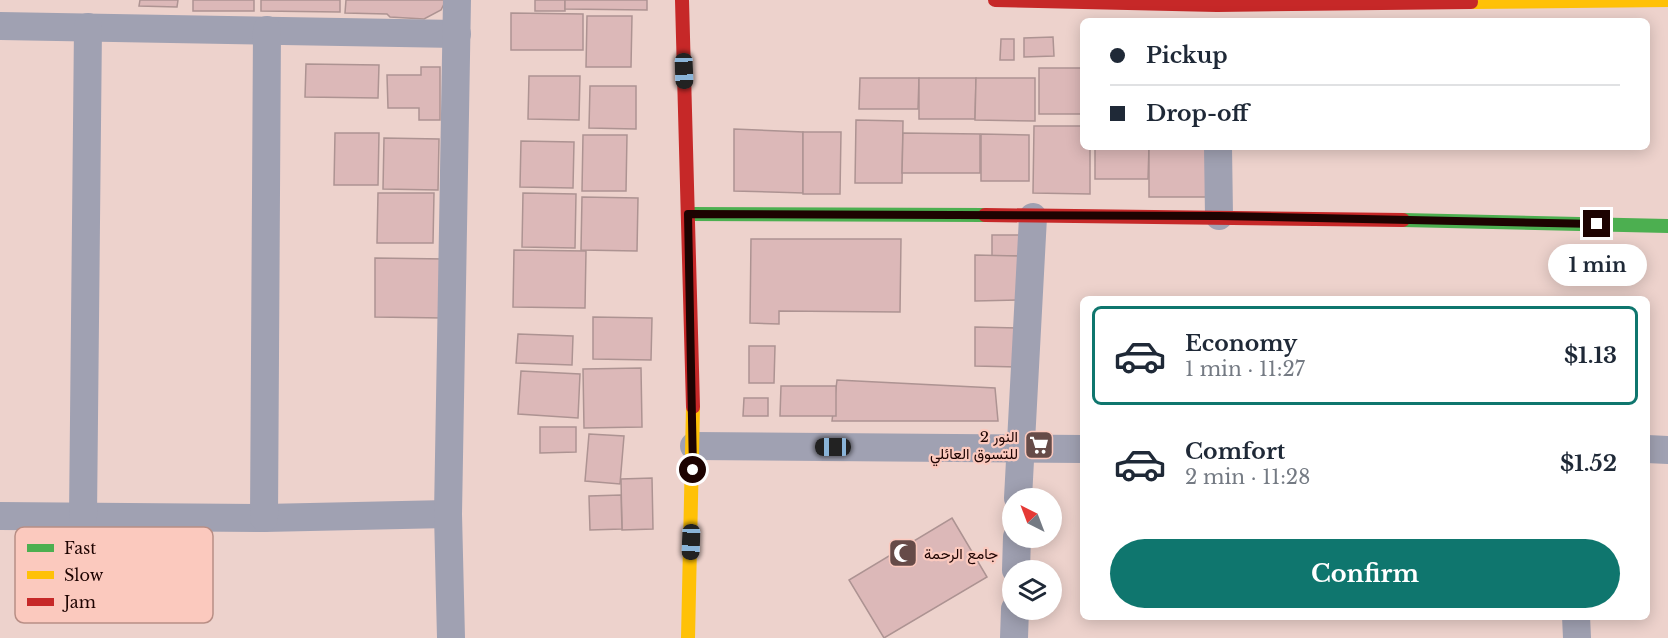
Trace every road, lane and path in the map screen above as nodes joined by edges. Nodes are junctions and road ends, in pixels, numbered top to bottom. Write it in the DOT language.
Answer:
graph roads {
  1 [pos="457,0"];
  2 [pos="682,0"];
  3 [pos="995,0"];
  4 [pos="1668,0"];
  5 [pos="1217,9"];
  6 [pos="0,26"];
  7 [pos="88,27"];
  8 [pos="267,30"];
  9 [pos="457,34"];
  10 [pos="1218,150"];
  11 [pos="688,214"];
  12 [pos="1219,216"];
  13 [pos="1033,217"];
  14 [pos="1668,226"];
  15 [pos="694,446"];
  16 [pos="1019,448"];
  17 [pos="1080,449"];
  18 [pos="1650,449"];
  19 [pos="1668,450"];
  20 [pos="1018,488"];
  21 [pos="448,514"];
  22 [pos="0,516"];
  23 [pos="83,517"];
  24 [pos="264,518"];
  25 [pos="1015,620"];
  26 [pos="1576,620"];
  27 [pos="451,638"];
  28 [pos="688,638"];
  29 [pos="1014,638"];
  30 [pos="1577,638"];
  1 -- 9 [label="street"];
  2 -- 11 [label="street"];
  3 -- 5 [label="street"];
  4 -- 5 [label="street"];
  6 -- 7 [label="street"];
  7 -- 8 [label="street"];
  7 -- 23 [label="street"];
  8 -- 9 [label="street"];
  8 -- 24 [label="street"];
  9 -- 21 [label="street"];
  10 -- 12 [label="street"];
  11 -- 13 [label="street"];
  11 -- 15 [label="street"];
  12 -- 13 [label="street"];
  12 -- 14 [label="street"];
  13 -- 16 [label="street"];
  15 -- 16 [label="street"];
  15 -- 28 [label="street"];
  16 -- 17 [label="street"];
  16 -- 20 [label="street"];
  18 -- 19 [label="street"];
  21 -- 24 [label="street"];
  21 -- 27 [label="street"];
  22 -- 23 [label="street"];
  23 -- 24 [label="street"];
  25 -- 29 [label="street"];
  26 -- 30 [label="street"];
}
